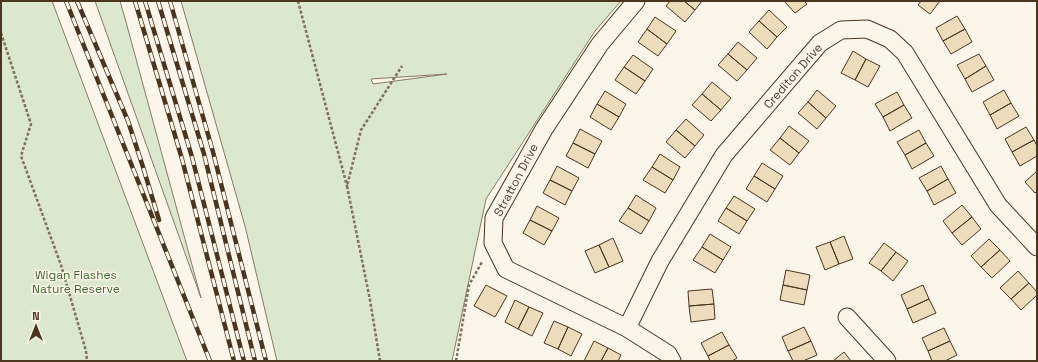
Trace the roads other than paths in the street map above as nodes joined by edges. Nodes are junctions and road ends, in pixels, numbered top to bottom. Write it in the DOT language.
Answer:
graph roads {
  1 [pos="636,1"];
  2 [pos="1037,247"];
  3 [pos="846,317"];
  4 [pos="627,328"];
  5 [pos="672,361"];
  6 [pos="887,361"];
  1 -- 4 [label="street, Stratton Drive"];
  2 -- 4 [label="street, Crediton Drive"];
  3 -- 6 [label="street"];
  4 -- 5 [label="street"];
}
